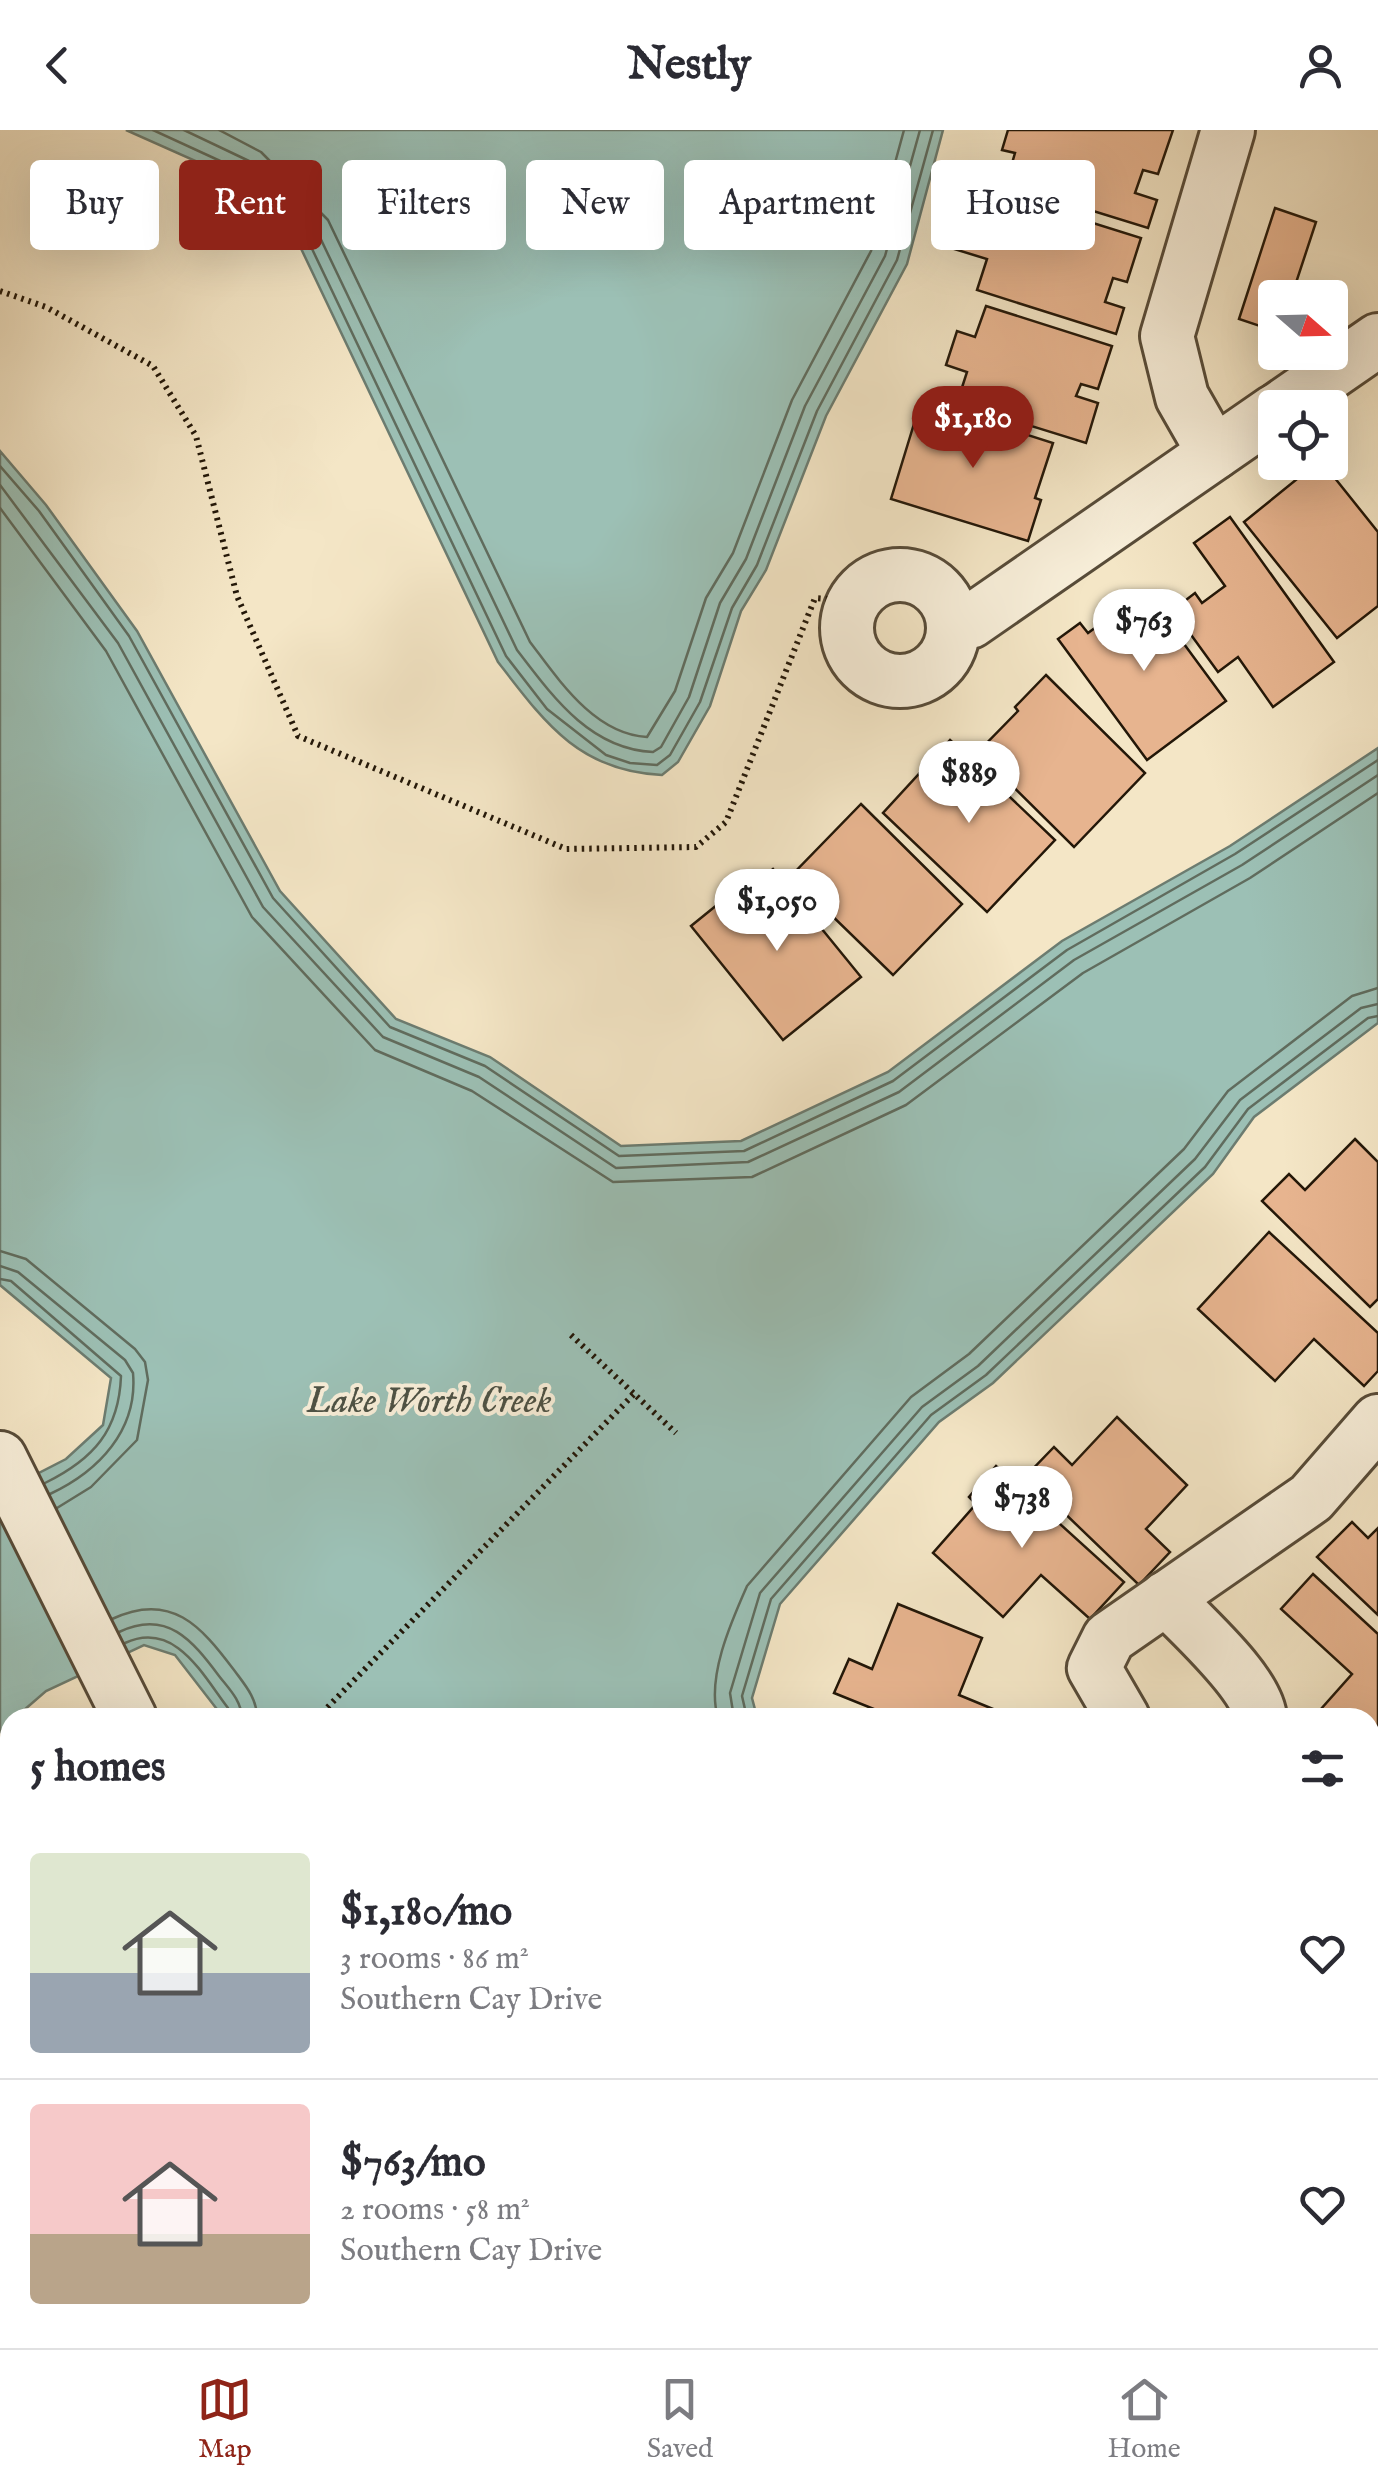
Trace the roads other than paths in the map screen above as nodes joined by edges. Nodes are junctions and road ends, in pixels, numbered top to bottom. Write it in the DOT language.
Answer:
graph roads {
  1 [pos="1228,130"];
  2 [pos="1378,340"];
  3 [pos="1305,390"];
  4 [pos="1258,422"];
  5 [pos="1214,453"];
  6 [pos="954,624"];
  7 [pos="1378,1421"];
  8 [pos="0,1458"];
  9 [pos="1166,1598"];
  10 [pos="125,1708"];
  11 [pos="1116,1708"];
  12 [pos="1259,1708"];
  1 -- 5 [label="street"];
  2 -- 3 [label="street"];
  4 -- 5 [label="street"];
  5 -- 6 [label="street"];
  6 -- 6 [label="street"];
  7 -- 9 [label="street"];
  8 -- 10 [label="street"];
  9 -- 11 [label="street"];
  9 -- 12 [label="street"];
}
